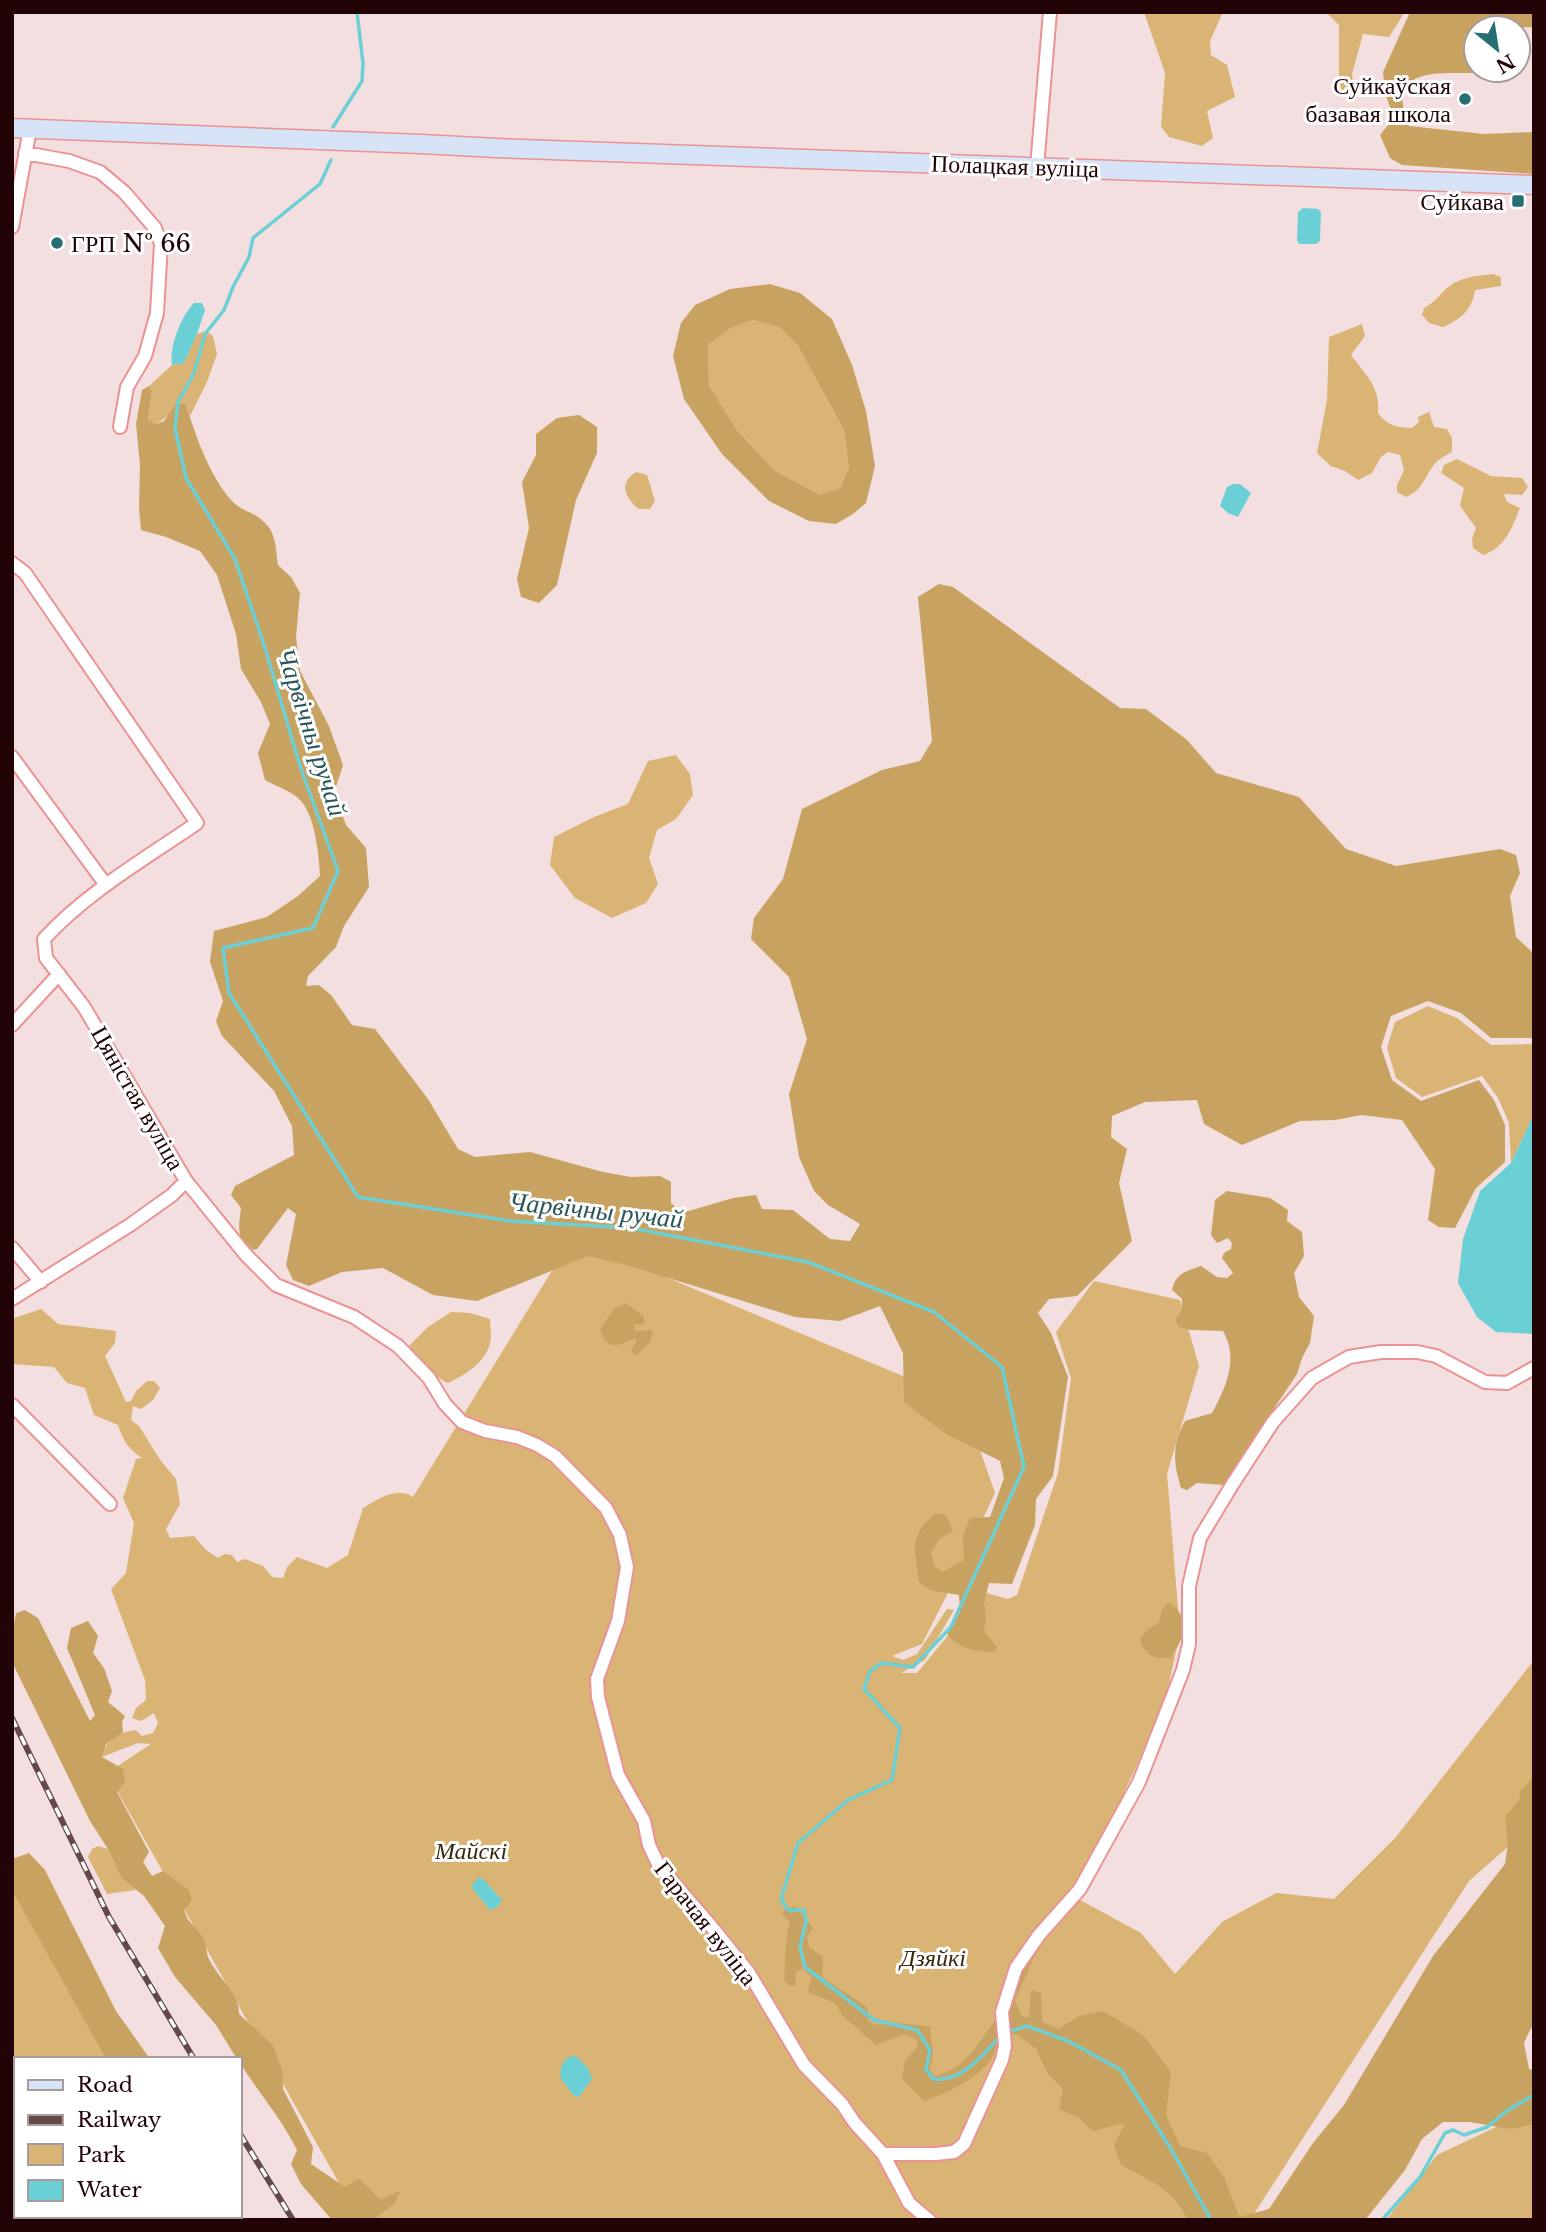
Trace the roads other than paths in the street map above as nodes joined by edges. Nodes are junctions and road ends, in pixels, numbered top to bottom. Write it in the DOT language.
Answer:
graph roads {
  1 [pos="1050,12"];
  2 [pos="21,129"];
  3 [pos="25,153"];
  4 [pos="1037,167"];
  5 [pos="1534,185"];
  6 [pos="12,227"];
  7 [pos="120,427"];
  8 [pos="12,563"];
  9 [pos="12,757"];
  10 [pos="106,885"];
  11 [pos="59,974"];
  12 [pos="12,1025"];
  13 [pos="186,1181"];
  14 [pos="12,1248"];
  15 [pos="41,1282"];
  16 [pos="12,1299"];
  17 [pos="1534,1368"];
  18 [pos="12,1405"];
  19 [pos="110,1504"];
  20 [pos="883,2154"];
  21 [pos="929,2220"];
  1 -- 4 [label="street"];
  2 -- 3 [label="street"];
  2 -- 4 [label="main road, Полацкая вуліца"];
  3 -- 6 [label="street"];
  3 -- 7 [label="street"];
  4 -- 5 [label="main road, Полацкая вуліца"];
  8 -- 10 [label="street"];
  9 -- 10 [label="street"];
  10 -- 11 [label="street, Цяністая вуліца"];
  11 -- 12 [label="street"];
  11 -- 13 [label="street, Цяністая вуліца"];
  13 -- 15 [label="street, Цяністая вуліца"];
  13 -- 20 [label="street, Гарачая вуліца"];
  14 -- 15 [label="street"];
  15 -- 16 [label="street, Цяністая вуліца"];
  17 -- 20 [label="street"];
  18 -- 19 [label="street"];
  20 -- 21 [label="street, Гарачая вуліца"];
}
